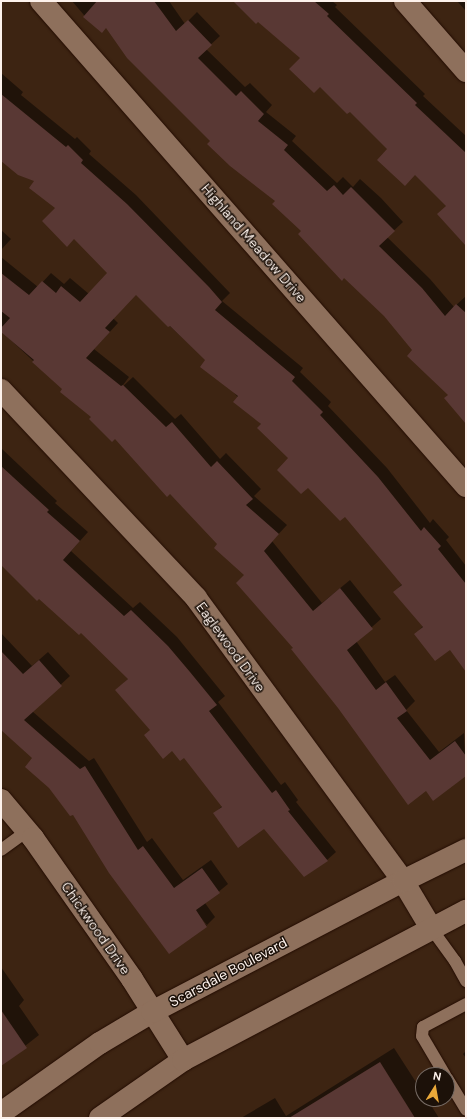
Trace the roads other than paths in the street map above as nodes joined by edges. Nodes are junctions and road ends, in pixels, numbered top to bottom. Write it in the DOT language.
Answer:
graph roads {
  1 [pos="41,1"];
  2 [pos="405,1"];
  3 [pos="466,71"];
  4 [pos="1,390"];
  5 [pos="466,486"];
  6 [pos="1,800"];
  7 [pos="27,831"];
  8 [pos="1,850"];
  9 [pos="466,850"];
  10 [pos="403,881"];
  11 [pos="466,910"];
  12 [pos="431,928"];
  13 [pos="466,981"];
  14 [pos="466,1004"];
  15 [pos="152,1012"];
  16 [pos="183,1060"];
  17 [pos="440,1067"];
  18 [pos="455,1091"];
  19 [pos="466,1110"];
  20 [pos="1,1113"];
  21 [pos="100,1118"];
  1 -- 5 [label="street, Highland Meadow Drive"];
  2 -- 3 [label="street"];
  4 -- 10 [label="street, Eaglewood Drive"];
  6 -- 7 [label="street, Chickwood Drive"];
  7 -- 8 [label="lane"];
  7 -- 15 [label="street, Chickwood Drive"];
  9 -- 10 [label="street, Scarsdale Boulevard"];
  10 -- 12 [label="street, Eaglewood Drive"];
  10 -- 15 [label="street, Scarsdale Boulevard"];
  11 -- 12 [label="street"];
  12 -- 13 [label="lane"];
  12 -- 16 [label="street"];
  14 -- 17 [label="lane"];
  15 -- 16 [label="street, Chickwood Drive"];
  15 -- 20 [label="street, Scarsdale Boulevard"];
  16 -- 21 [label="street"];
  18 -- 19 [label="lane"];
}
